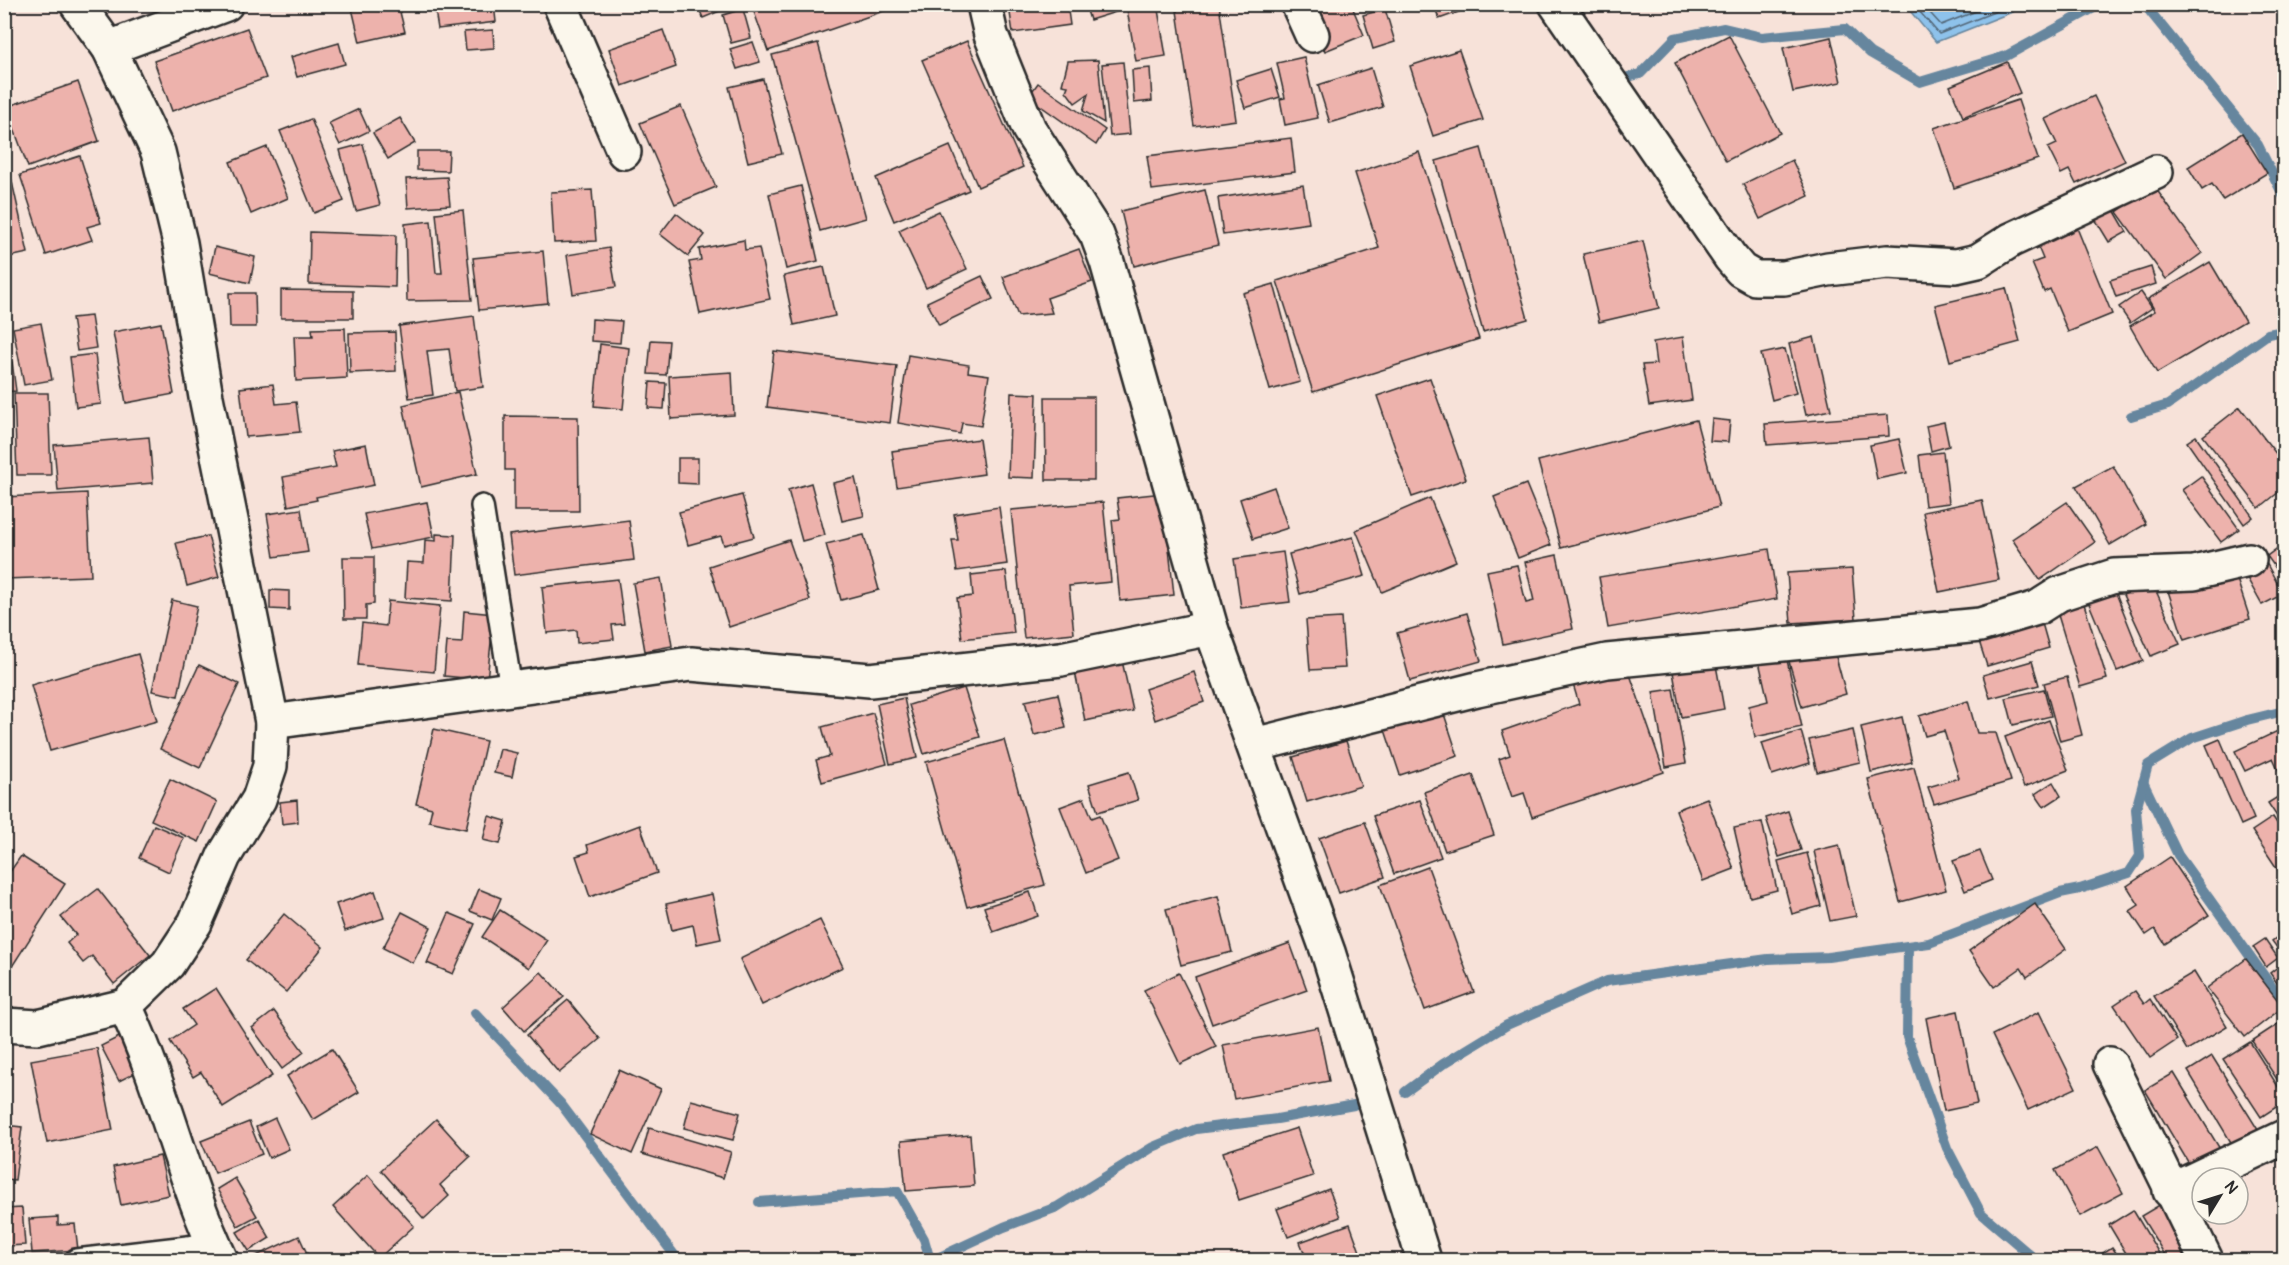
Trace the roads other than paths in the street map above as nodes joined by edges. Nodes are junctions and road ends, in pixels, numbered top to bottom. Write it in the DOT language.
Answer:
graph roads {
  1 [pos="77,4"];
  2 [pos="226,4"];
  3 [pos="560,4"];
  4 [pos="984,4"];
  5 [pos="1298,4"];
  6 [pos="1556,4"];
  7 [pos="1312,35"];
  8 [pos="109,48"];
  9 [pos="624,152"];
  10 [pos="2156,172"];
  11 [pos="483,506"];
  12 [pos="2249,560"];
  13 [pos="1211,628"];
  14 [pos="511,689"];
  15 [pos="272,722"];
  16 [pos="1254,746"];
  17 [pos="125,1006"];
  18 [pos="4,1025"];
  19 [pos="2110,1064"];
  20 [pos="2284,1137"];
  21 [pos="2170,1191"];
  22 [pos="217,1252"];
  23 [pos="76,1260"];
  24 [pos="1424,1260"];
  25 [pos="2206,1260"];
  1 -- 8 [label="street"];
  2 -- 8 [label="street"];
  3 -- 9 [label="street"];
  4 -- 13 [label="street"];
  5 -- 7 [label="street"];
  6 -- 10 [label="street"];
  8 -- 15 [label="street"];
  11 -- 14 [label="lane"];
  12 -- 16 [label="street"];
  13 -- 14 [label="street"];
  13 -- 16 [label="street"];
  14 -- 15 [label="street"];
  15 -- 17 [label="street"];
  16 -- 24 [label="street"];
  17 -- 18 [label="street"];
  17 -- 22 [label="street"];
  19 -- 21 [label="street"];
  20 -- 21 [label="street"];
  21 -- 25 [label="street"];
  22 -- 23 [label="lane"];
}
